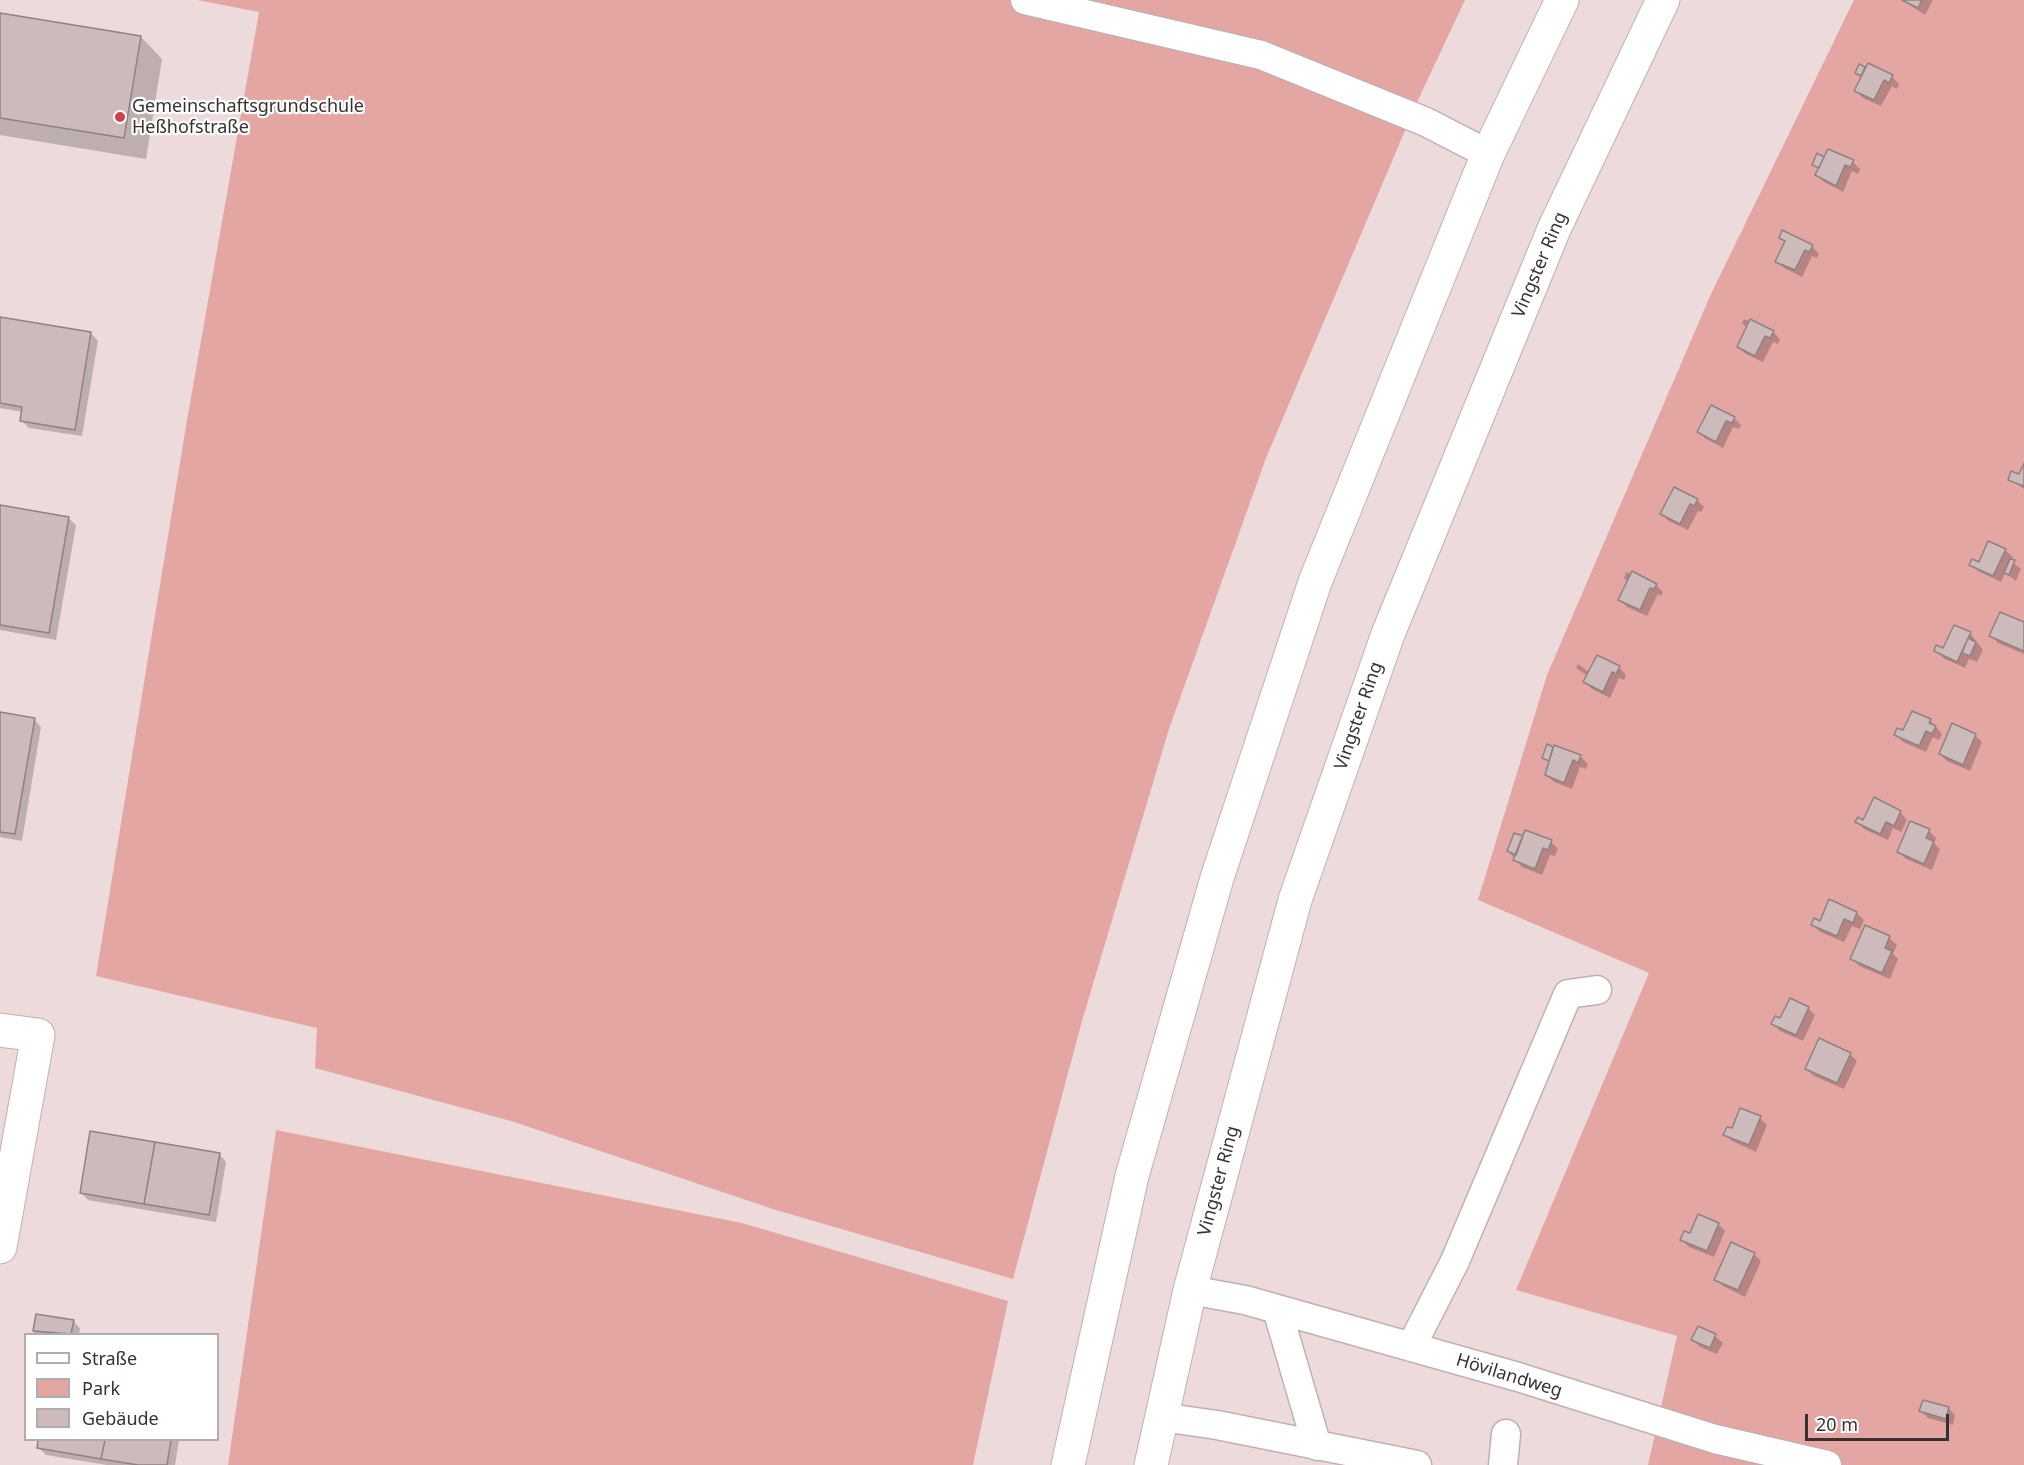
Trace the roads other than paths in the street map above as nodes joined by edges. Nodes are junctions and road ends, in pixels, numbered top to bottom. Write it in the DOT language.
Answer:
graph roads {
  1 [pos="1025,0"];
  2 [pos="1562,0"];
  3 [pos="1663,0"];
  4 [pos="1488,154"];
  5 [pos="1597,990"];
  6 [pos="0,1030"];
  7 [pos="0,1247"];
  8 [pos="1190,1290"];
  9 [pos="1277,1309"];
  10 [pos="1411,1347"];
  11 [pos="1161,1417"];
  12 [pos="1506,1434"];
  13 [pos="1317,1446"];
  14 [pos="1068,1465"];
  15 [pos="1151,1465"];
  16 [pos="1417,1465"];
  17 [pos="1503,1465"];
  18 [pos="1827,1465"];
  1 -- 4 [label="lane"];
  2 -- 4 [label="main road"];
  3 -- 8 [label="main road, Vingster Ring"];
  4 -- 14 [label="main road"];
  5 -- 10 [label="lane"];
  6 -- 7 [label="main road"];
  8 -- 9 [label="lane, Hövilandweg"];
  8 -- 11 [label="main road, Vingster Ring"];
  9 -- 10 [label="lane, Hövilandweg"];
  9 -- 13 [label="lane"];
  10 -- 18 [label="lane, Hövilandweg"];
  11 -- 13 [label="lane"];
  11 -- 15 [label="main road, Vingster Ring"];
  12 -- 17 [label="lane"];
  13 -- 16 [label="lane"];
}
